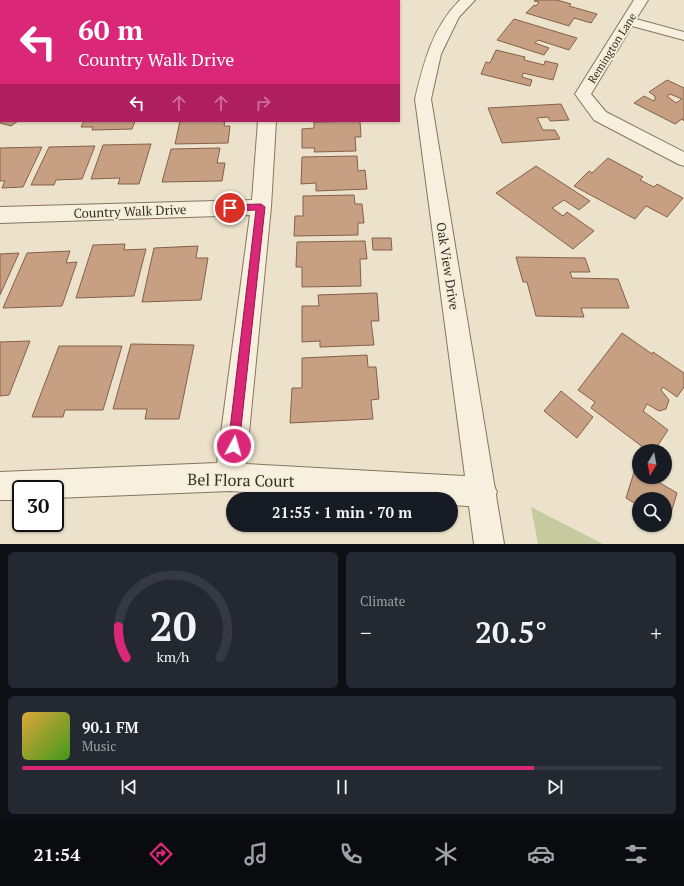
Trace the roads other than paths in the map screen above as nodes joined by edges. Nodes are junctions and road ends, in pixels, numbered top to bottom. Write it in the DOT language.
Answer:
graph roads {
  1 [pos="468,0"];
  2 [pos="641,0"];
  3 [pos="629,21"];
  4 [pos="684,36"];
  5 [pos="267,122"];
  6 [pos="684,160"];
  7 [pos="261,207"];
  8 [pos="0,215"];
  9 [pos="230,477"];
  10 [pos="0,486"];
  11 [pos="482,492"];
  12 [pos="489,544"];
  1 -- 11 [label="street, Oak View Drive"];
  2 -- 3 [label="street, Remington Lane"];
  3 -- 4 [label="street"];
  3 -- 6 [label="street, Remington Lane"];
  5 -- 7 [label="street"];
  7 -- 8 [label="street, Country Walk Drive"];
  7 -- 9 [label="street"];
  9 -- 10 [label="street, Bel Flora Court"];
  9 -- 11 [label="street, Bel Flora Court"];
  11 -- 12 [label="street, Oak View Drive"];
}
